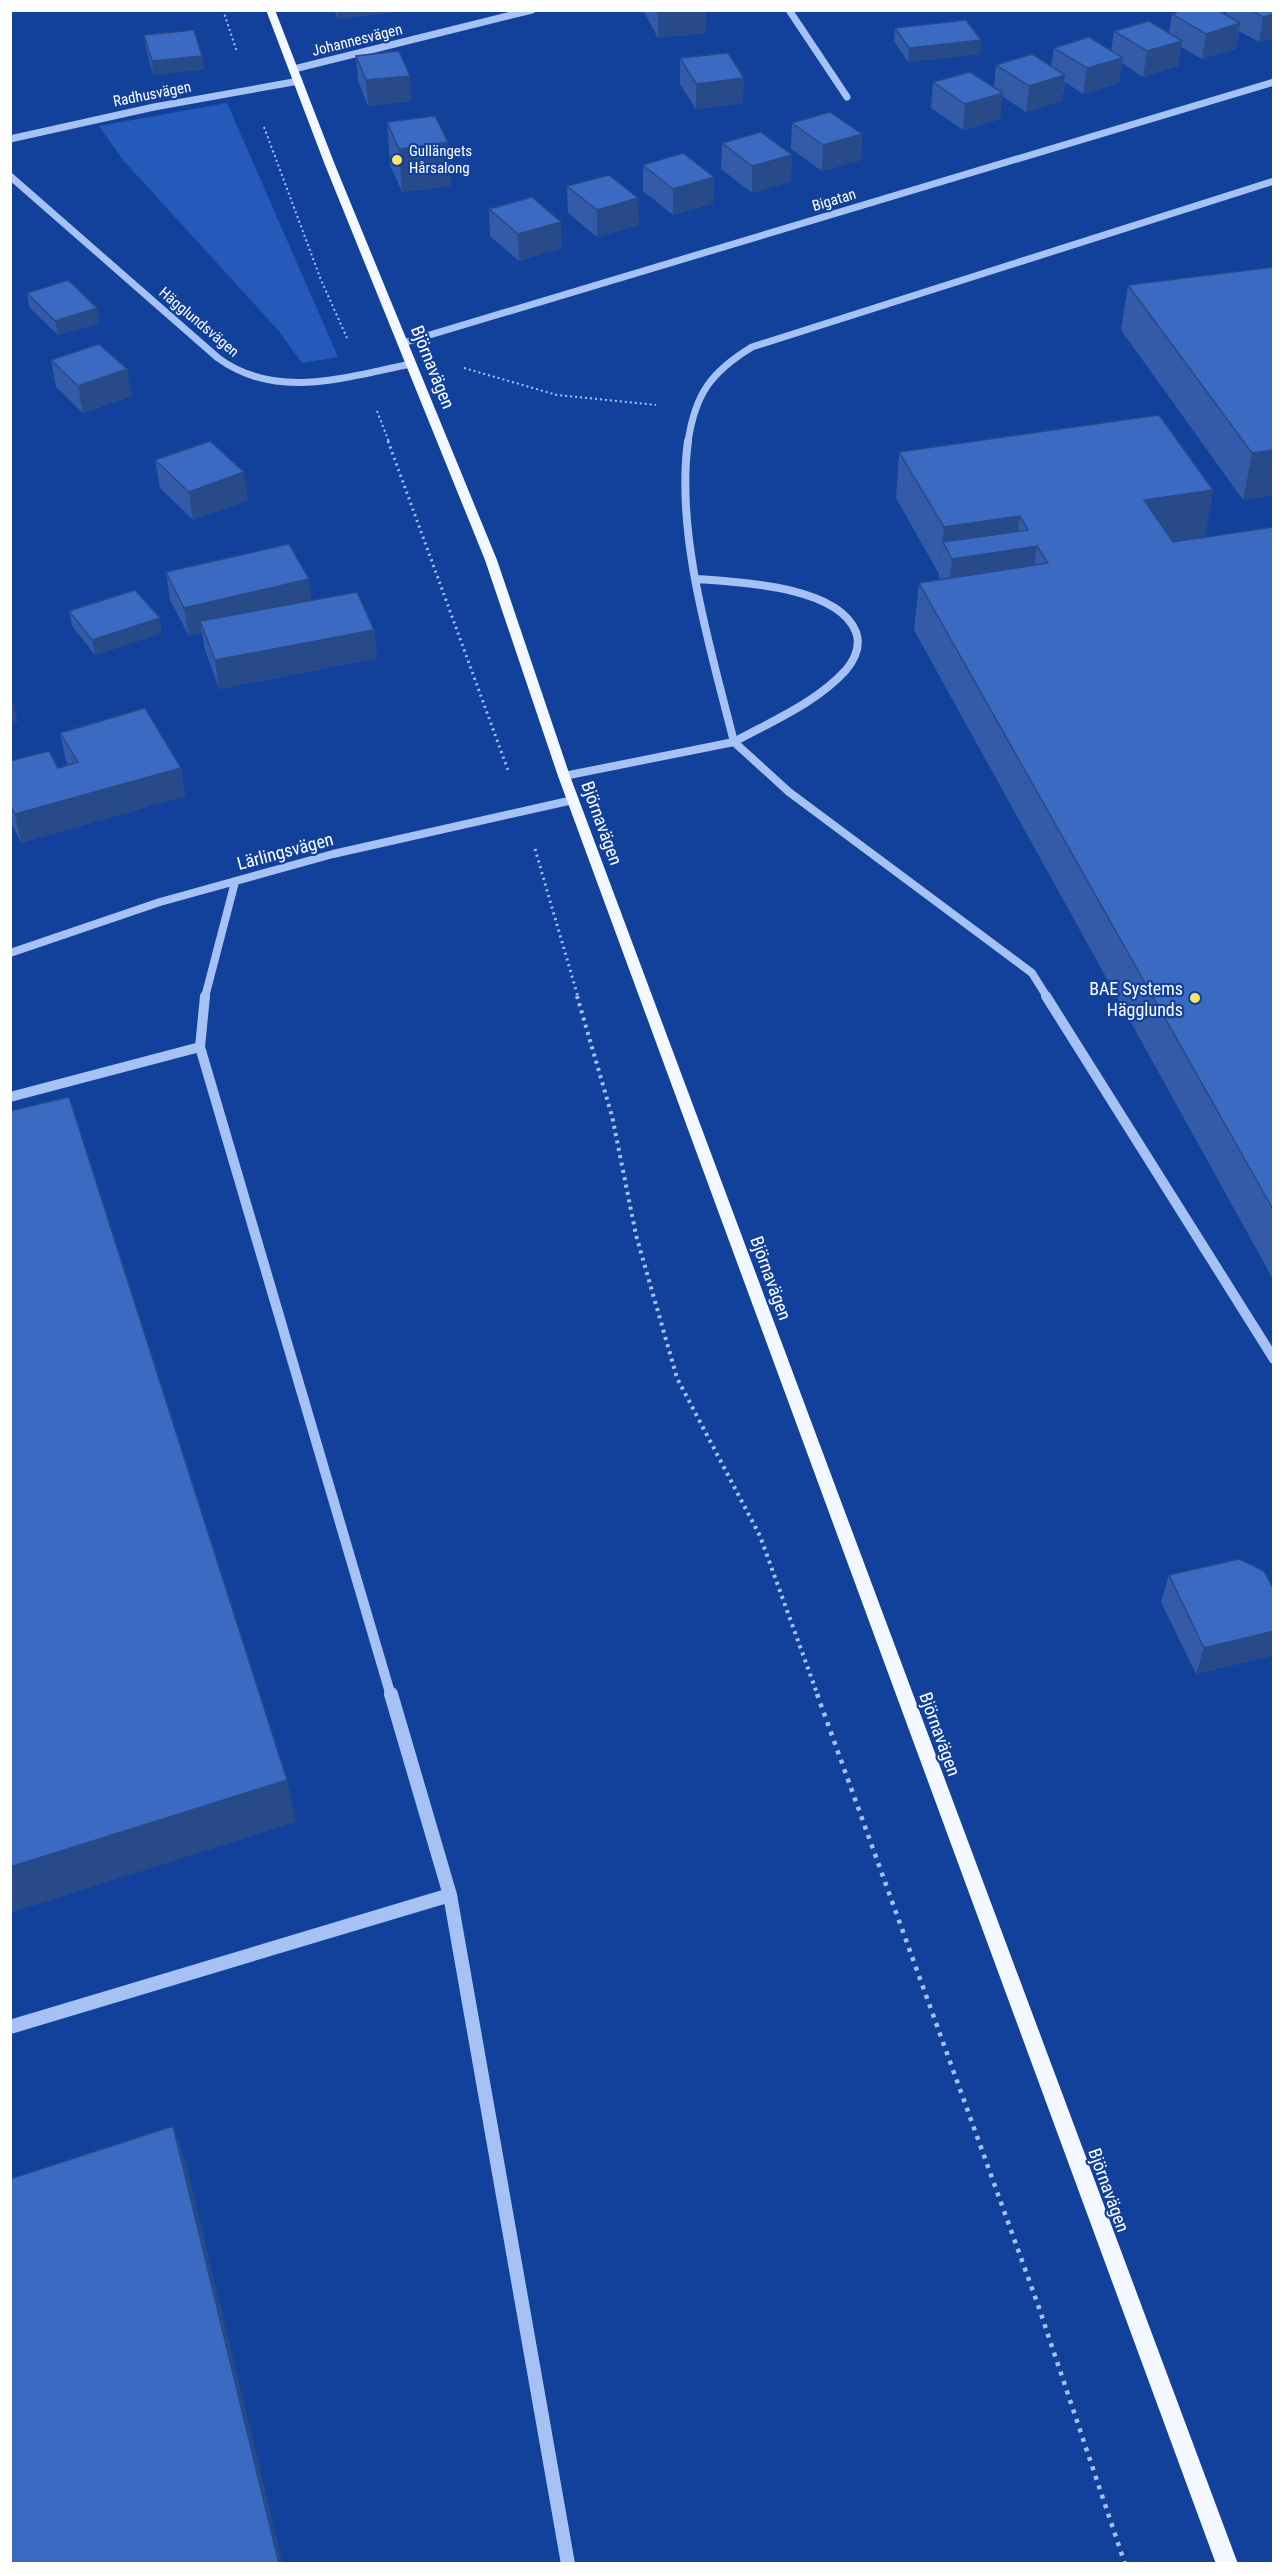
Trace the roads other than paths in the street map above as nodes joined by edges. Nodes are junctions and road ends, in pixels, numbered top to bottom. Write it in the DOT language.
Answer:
graph roads {
  1 [pos="270,10"];
  2 [pos="532,10"];
  3 [pos="789,10"];
  4 [pos="297,75"];
  5 [pos="1274,82"];
  6 [pos="847,97"];
  7 [pos="10,139"];
  8 [pos="10,176"];
  9 [pos="1274,181"];
  10 [pos="403,343"];
  11 [pos="411,364"];
  12 [pos="697,579"];
  13 [pos="734,742"];
  14 [pos="564,776"];
  15 [pos="573,800"];
  16 [pos="235,882"];
  17 [pos="10,953"];
  18 [pos="200,1047"];
  19 [pos="10,1097"];
  20 [pos="1274,1359"];
  21 [pos="450,1895"];
  22 [pos="10,2027"];
  23 [pos="568,2564"];
  24 [pos="1227,2564"];
  1 -- 4 [label="main road, Björnavägen"];
  2 -- 4 [label="street, Johannesvägen"];
  3 -- 6 [label="street"];
  4 -- 7 [label="street, Radhusvägen"];
  4 -- 10 [label="main road, Björnavägen"];
  5 -- 10 [label="street, Bigatan"];
  8 -- 11 [label="street, Hägglundsvägen"];
  9 -- 12 [label="street"];
  10 -- 11 [label="main road, Björnavägen"];
  11 -- 14 [label="main road, Björnavägen"];
  12 -- 13 [label="street"];
  12 -- 13 [label="street"];
  13 -- 14 [label="street"];
  13 -- 20 [label="street"];
  14 -- 15 [label="main road, Björnavägen"];
  15 -- 16 [label="street, Lärlingsvägen"];
  15 -- 24 [label="main road, Björnavägen"];
  16 -- 17 [label="street, Lärlingsvägen"];
  16 -- 18 [label="street"];
  18 -- 19 [label="street"];
  18 -- 21 [label="street"];
  21 -- 22 [label="street"];
  21 -- 23 [label="street"];
}
